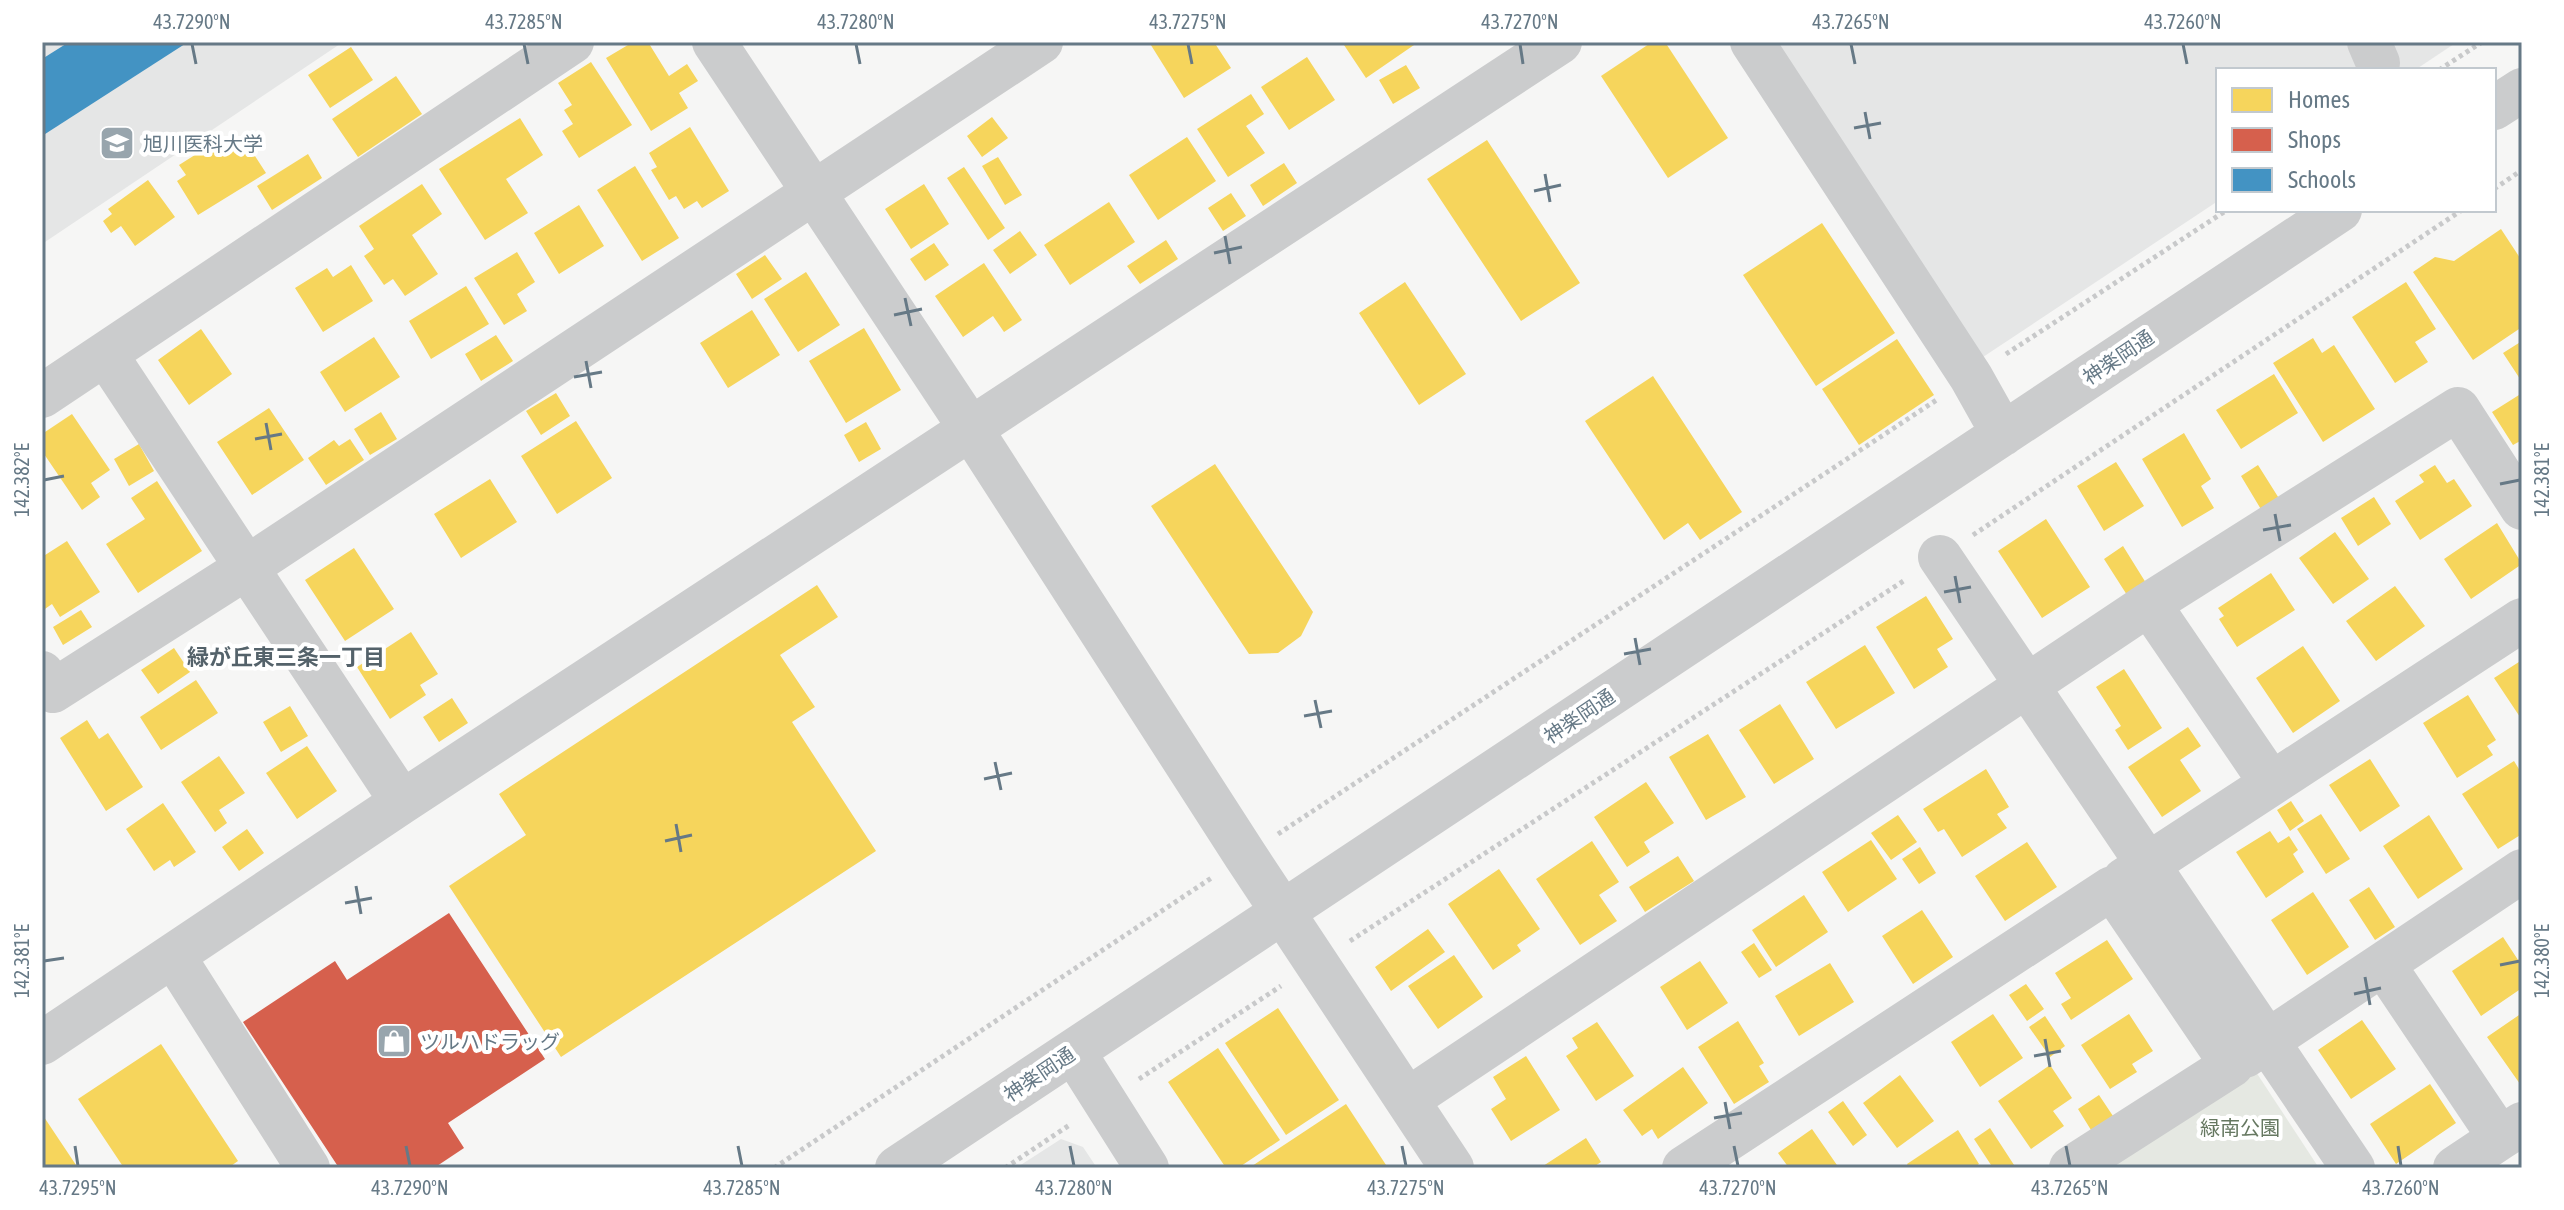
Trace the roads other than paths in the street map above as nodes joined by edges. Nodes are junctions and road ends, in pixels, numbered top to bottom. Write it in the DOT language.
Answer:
graph roads {
  1 [pos="572,42"];
  2 [pos="714,42"];
  3 [pos="1041,42"];
  4 [pos="1560,42"];
  5 [pos="1752,42"];
  6 [pos="2522,90"];
  7 [pos="2496,107"];
  8 [pos="813,193"];
  9 [pos="2337,212"];
  10 [pos="106,355"];
  11 [pos="42,396"];
  12 [pos="972,431"];
  13 [pos="2003,434"];
  14 [pos="2522,508"];
  15 [pos="1940,557"];
  16 [pos="246,568"];
  17 [pos="2149,604"];
  18 [pos="2522,620"];
  19 [pos="42,673"];
  20 [pos="2030,686"];
  21 [pos="2271,783"];
  22 [pos="402,802"];
  23 [pos="2150,864"];
  24 [pos="2522,871"];
  25 [pos="2112,888"];
  26 [pos="1283,912"];
  27 [pos="174,957"];
  28 [pos="2383,964"];
  29 [pos="2269,1040"];
  30 [pos="42,1043"];
  31 [pos="1073,1051"];
  32 [pos="2232,1065"];
  33 [pos="1407,1100"];
  34 [pos="2511,1131"];
  35 [pos="308,1168"];
  36 [pos="897,1168"];
  37 [pos="1147,1168"];
  38 [pos="1452,1168"];
  39 [pos="1684,1168"];
  40 [pos="2071,1168"];
  41 [pos="2353,1168"];
  42 [pos="2455,1168"];
  1 -- 10 [label="street"];
  2 -- 8 [label="street"];
  3 -- 8 [label="street"];
  4 -- 12 [label="street"];
  5 -- 13 [label="street"];
  6 -- 7 [label="street"];
  8 -- 12 [label="street"];
  8 -- 16 [label="street"];
  9 -- 13 [label="street, 神楽岡通"];
  10 -- 11 [label="street"];
  10 -- 16 [label="street"];
  12 -- 22 [label="street"];
  12 -- 26 [label="street"];
  13 -- 26 [label="street, 神楽岡通"];
  14 -- 17 [label="street"];
  15 -- 20 [label="street"];
  16 -- 19 [label="street"];
  16 -- 22 [label="street"];
  17 -- 20 [label="street"];
  17 -- 21 [label="street"];
  18 -- 21 [label="street"];
  20 -- 23 [label="street"];
  20 -- 33 [label="street"];
  21 -- 23 [label="street"];
  22 -- 27 [label="street"];
  23 -- 25 [label="street"];
  23 -- 29 [label="street"];
  24 -- 28 [label="street"];
  25 -- 32 [label="street"];
  25 -- 39 [label="street"];
  26 -- 31 [label="street, 神楽岡通"];
  26 -- 33 [label="street"];
  27 -- 30 [label="street"];
  27 -- 35 [label="street"];
  28 -- 29 [label="street"];
  28 -- 34 [label="street"];
  29 -- 32 [label="street"];
  29 -- 41 [label="street"];
  31 -- 36 [label="street, 神楽岡通"];
  31 -- 37 [label="street"];
  32 -- 40 [label="street"];
  33 -- 38 [label="street"];
  34 -- 42 [label="street"];
}
